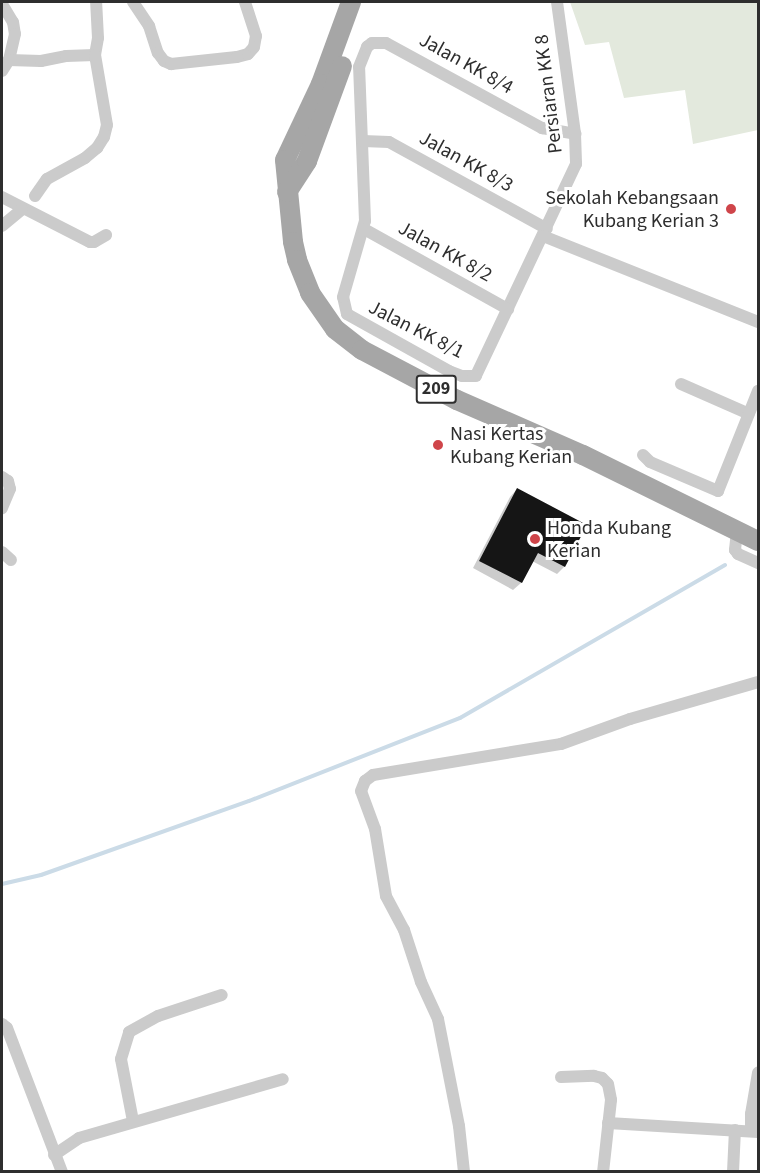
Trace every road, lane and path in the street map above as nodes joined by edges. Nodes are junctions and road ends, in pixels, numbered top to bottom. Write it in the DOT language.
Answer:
graph roads {
  1 [pos="96,2"];
  2 [pos="133,2"];
  3 [pos="245,2"];
  4 [pos="351,2"];
  5 [pos="363,2"];
  6 [pos="557,2"];
  7 [pos="2,4"];
  8 [pos="95,55"];
  9 [pos="5,65"];
  10 [pos="575,134"];
  11 [pos="363,141"];
  12 [pos="287,192"];
  13 [pos="35,196"];
  14 [pos="2,197"];
  15 [pos="22,209"];
  16 [pos="2,226"];
  17 [pos="364,229"];
  18 [pos="545,232"];
  19 [pos="106,235"];
  20 [pos="508,309"];
  21 [pos="759,322"];
  22 [pos="476,376"];
  23 [pos="681,384"];
  24 [pos="759,391"];
  25 [pos="749,414"];
  26 [pos="643,455"];
  27 [pos="2,477"];
  28 [pos="2,508"];
  29 [pos="737,531"];
  30 [pos="759,541"];
  31 [pos="759,563"];
  32 [pos="759,682"];
  33 [pos="222,994"];
  34 [pos="2,1024"];
  35 [pos="759,1073"];
  36 [pos="561,1077"];
  37 [pos="284,1079"];
  38 [pos="133,1121"];
  39 [pos="608,1124"];
  40 [pos="735,1130"];
  41 [pos="755,1131"];
  42 [pos="54,1155"];
  43 [pos="62,1172"];
  44 [pos="464,1172"];
  45 [pos="603,1172"];
  46 [pos="733,1172"];
  1 -- 8 [label="street"];
  2 -- 3 [label="street"];
  4 -- 12 [label="main road, 209"];
  5 -- 12 [label="main road"];
  6 -- 10 [label="street, Persiaran KK 8"];
  7 -- 9 [label="street"];
  8 -- 9 [label="street"];
  8 -- 13 [label="street"];
  10 -- 11 [label="street, Jalan KK 8/4"];
  10 -- 18 [label="street, Persiaran KK 8"];
  11 -- 17 [label="street"];
  11 -- 18 [label="street, Jalan KK 8/3"];
  12 -- 29 [label="main road, 209"];
  14 -- 15 [label="street"];
  15 -- 16 [label="street"];
  15 -- 19 [label="street"];
  17 -- 20 [label="street, Jalan KK 8/2"];
  17 -- 22 [label="street, Jalan KK 8/1"];
  18 -- 20 [label="street, Persiaran KK 8"];
  18 -- 21 [label="street, Jalan KK 8/3"];
  20 -- 22 [label="street, Persiaran KK 8"];
  23 -- 25 [label="street"];
  24 -- 25 [label="street"];
  25 -- 26 [label="street"];
  27 -- 28 [label="street"];
  29 -- 30 [label="main road, 209"];
  29 -- 31 [label="street"];
  32 -- 44 [label="street"];
  33 -- 38 [label="street"];
  34 -- 42 [label="street"];
  35 -- 41 [label="street"];
  36 -- 39 [label="street"];
  37 -- 38 [label="street"];
  38 -- 42 [label="street"];
  39 -- 40 [label="street"];
  39 -- 45 [label="street"];
  40 -- 41 [label="street"];
  40 -- 46 [label="street"];
  42 -- 43 [label="street"];
}
